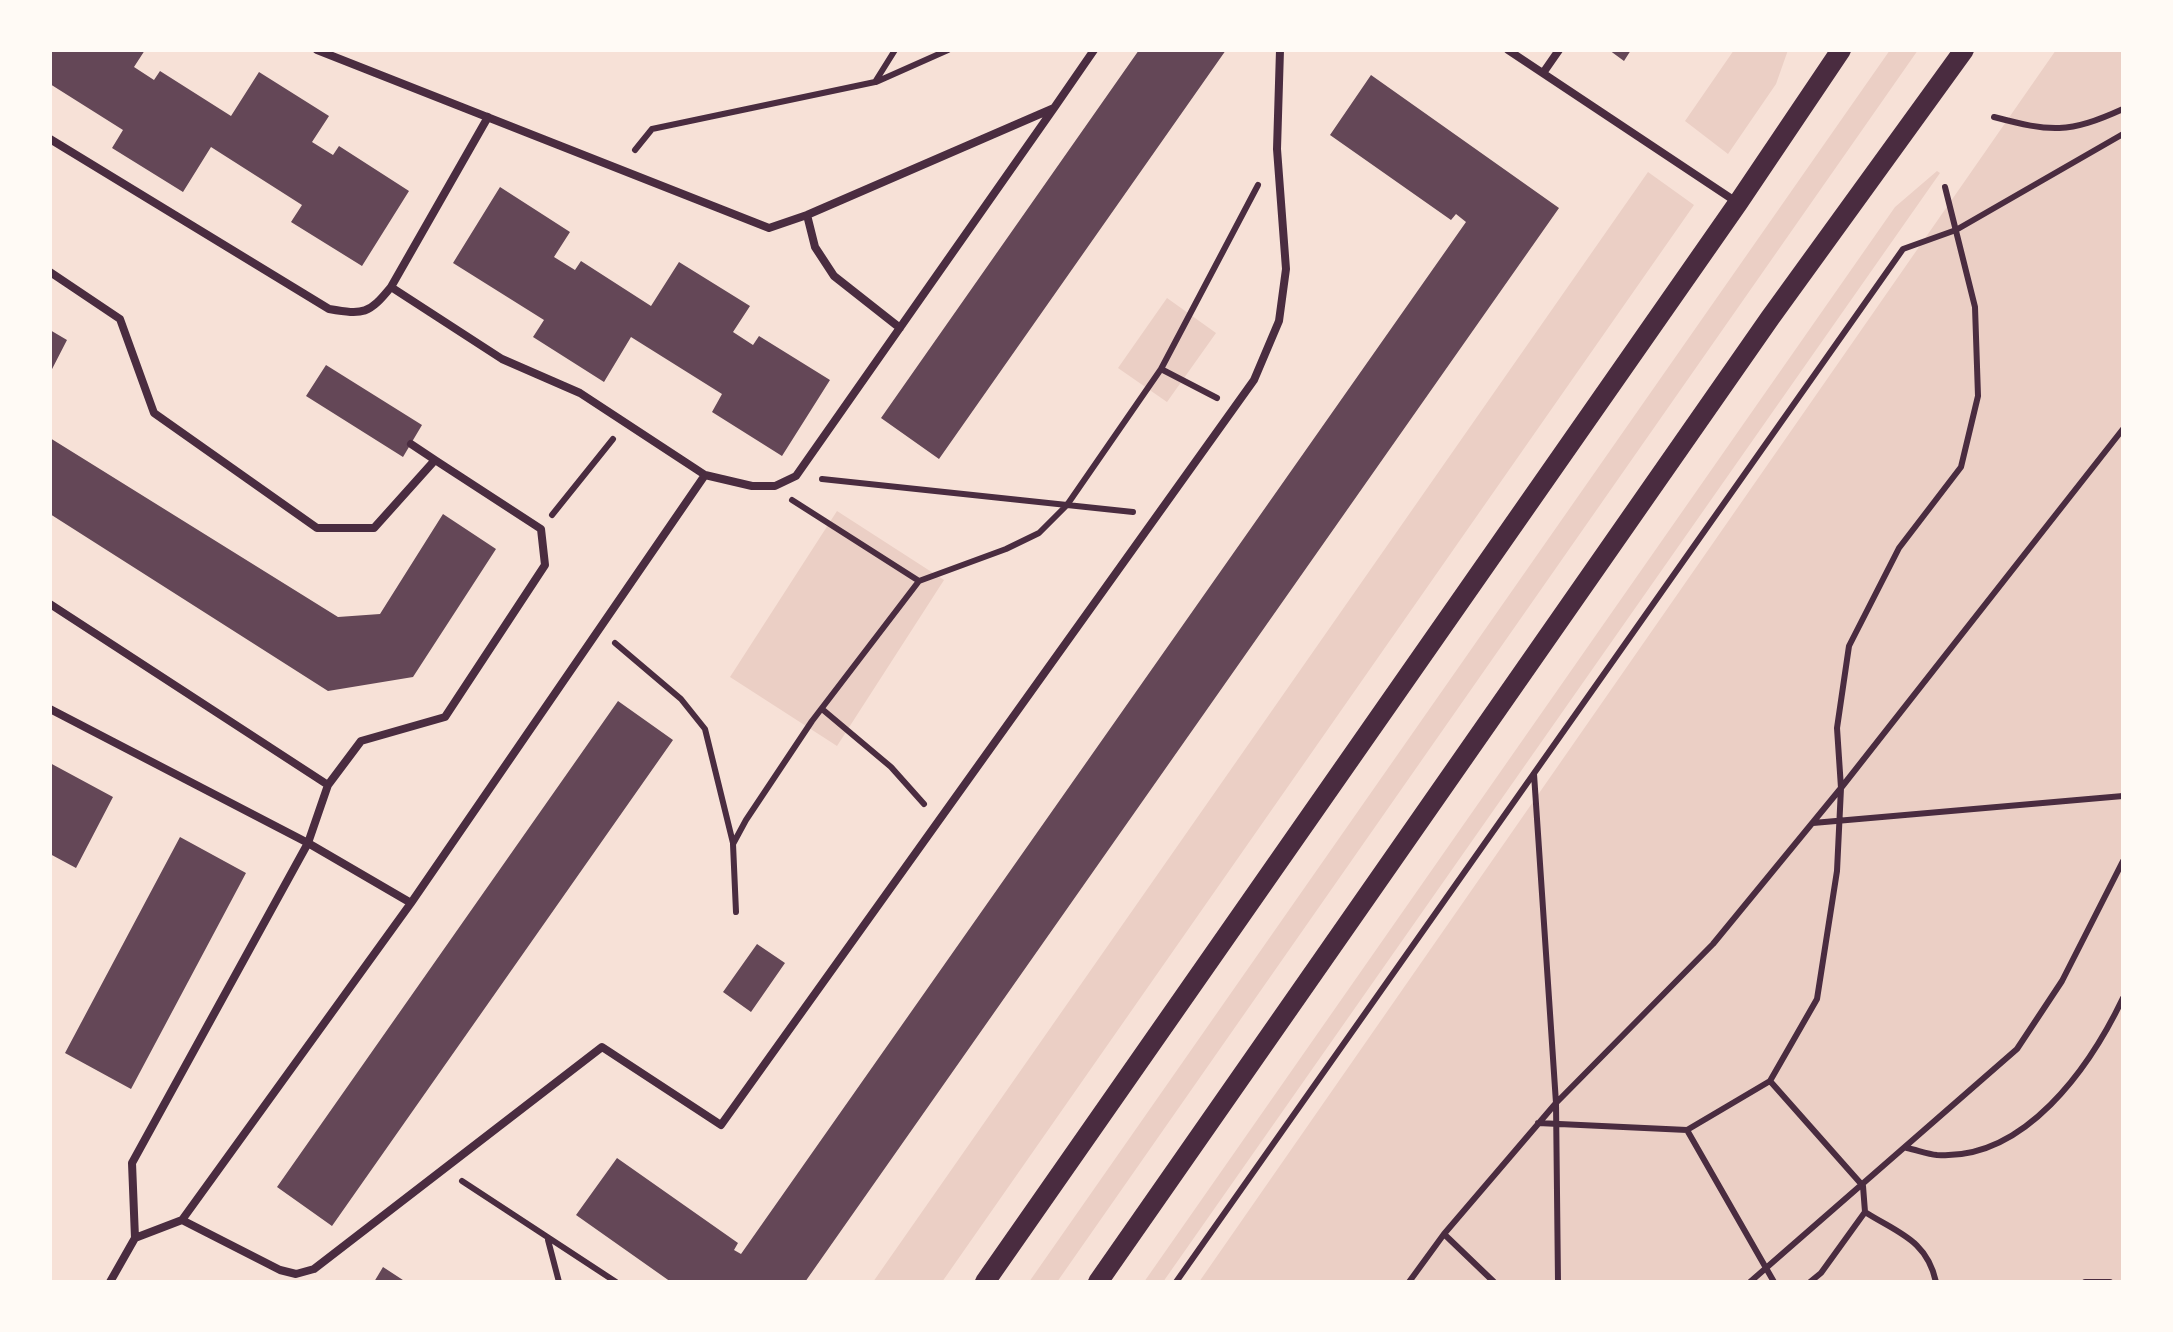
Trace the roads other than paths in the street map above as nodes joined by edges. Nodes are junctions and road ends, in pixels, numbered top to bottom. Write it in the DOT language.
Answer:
graph roads {
  1 [pos="317,50"];
  2 [pos="1094,50"];
  3 [pos="1280,50"];
  4 [pos="1508,50"];
  5 [pos="1559,50"];
  6 [pos="1841,50"];
  7 [pos="1964,50"];
  8 [pos="1543,74"];
  9 [pos="1054,108"];
  10 [pos="488,117"];
  11 [pos="50,139"];
  12 [pos="1738,203"];
  13 [pos="807,216"];
  14 [pos="50,272"];
  15 [pos="391,287"];
  16 [pos="900,328"];
  17 [pos="411,444"];
  18 [pos="435,460"];
  19 [pos="705,475"];
  20 [pos="50,604"];
  21 [pos="50,709"];
  22 [pos="328,786"];
  23 [pos="308,843"];
  24 [pos="410,903"];
  25 [pos="182,1220"];
  26 [pos="135,1238"];
  27 [pos="110,1282"];
  28 [pos="985,1282"];
  29 [pos="1098,1282"];
  1 -- 10 [label="lane"];
  2 -- 9 [label="lane"];
  3 -- 25 [label="lane"];
  4 -- 8 [label="lane"];
  5 -- 8 [label="lane"];
  6 -- 12 [label="main road"];
  7 -- 29 [label="main road"];
  8 -- 12 [label="lane"];
  9 -- 13 [label="lane"];
  9 -- 16 [label="lane"];
  10 -- 13 [label="lane"];
  10 -- 15 [label="lane"];
  11 -- 15 [label="lane"];
  12 -- 28 [label="main road"];
  13 -- 16 [label="lane"];
  14 -- 18 [label="lane"];
  15 -- 19 [label="lane"];
  16 -- 19 [label="lane"];
  17 -- 18 [label="lane"];
  18 -- 22 [label="lane"];
  19 -- 24 [label="lane"];
  20 -- 22 [label="lane"];
  21 -- 23 [label="lane"];
  22 -- 23 [label="lane"];
  23 -- 24 [label="lane"];
  23 -- 26 [label="lane"];
  24 -- 25 [label="lane"];
  25 -- 26 [label="lane"];
  26 -- 27 [label="lane"];
}
